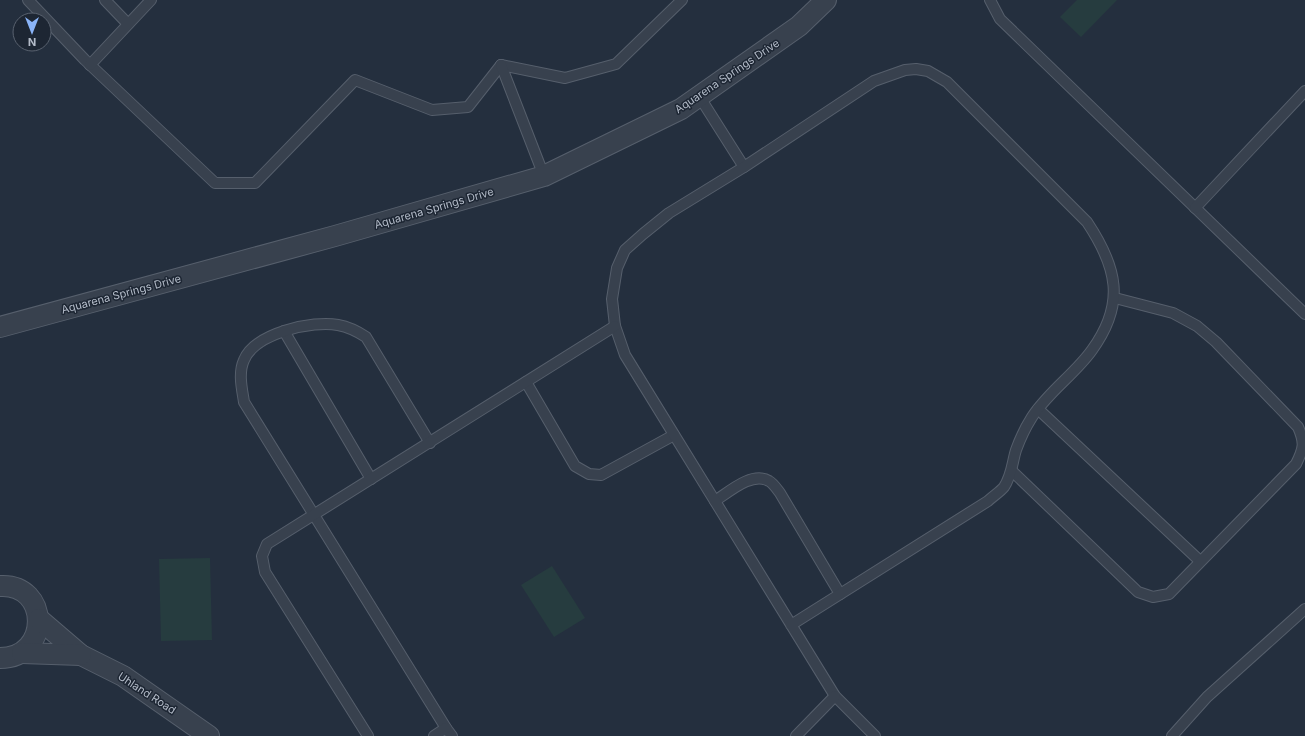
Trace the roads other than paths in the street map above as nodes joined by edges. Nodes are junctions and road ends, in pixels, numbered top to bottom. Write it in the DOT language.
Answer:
graph roads {
  1 [pos="28,0"];
  2 [pos="105,0"];
  3 [pos="151,0"];
  4 [pos="682,0"];
  5 [pos="826,0"];
  6 [pos="990,0"];
  7 [pos="128,24"];
  8 [pos="90,65"];
  9 [pos="501,65"];
  10 [pos="1305,91"];
  11 [pos="699,96"];
  12 [pos="744,167"];
  13 [pos="544,176"];
  14 [pos="1195,208"];
  15 [pos="1114,298"];
  16 [pos="1305,314"];
  17 [pos="615,326"];
  18 [pos="0,327"];
  19 [pos="284,331"];
  20 [pos="526,382"];
  21 [pos="1038,409"];
  22 [pos="674,435"];
  23 [pos="430,442"];
  24 [pos="1012,471"];
  25 [pos="371,479"];
  26 [pos="714,501"];
  27 [pos="313,514"];
  28 [pos="1200,562"];
  29 [pos="3,584"];
  30 [pos="840,594"];
  31 [pos="1305,609"];
  32 [pos="39,619"];
  33 [pos="791,625"];
  34 [pos="22,653"];
  35 [pos="81,655"];
  36 [pos="0,658"];
  37 [pos="835,696"];
  38 [pos="449,732"];
  39 [pos="209,736"];
  40 [pos="368,736"];
  41 [pos="434,736"];
  42 [pos="796,736"];
  43 [pos="875,736"];
  44 [pos="1172,736"];
  1 -- 8 [label="lane"];
  2 -- 7 [label="lane"];
  3 -- 7 [label="lane"];
  4 -- 9 [label="lane"];
  5 -- 11 [label="street, Aquarena Springs Drive"];
  6 -- 14 [label="lane"];
  7 -- 8 [label="lane"];
  8 -- 9 [label="lane"];
  9 -- 13 [label="lane"];
  10 -- 14 [label="lane"];
  11 -- 12 [label="lane"];
  11 -- 13 [label="street, Aquarena Springs Drive"];
  12 -- 15 [label="lane"];
  12 -- 17 [label="lane"];
  13 -- 18 [label="street, Aquarena Springs Drive"];
  14 -- 16 [label="lane"];
  15 -- 21 [label="lane"];
  15 -- 28 [label="lane"];
  17 -- 20 [label="lane"];
  17 -- 22 [label="lane"];
  19 -- 23 [label="lane"];
  19 -- 25 [label="lane"];
  19 -- 27 [label="lane"];
  20 -- 22 [label="lane"];
  20 -- 23 [label="lane"];
  21 -- 24 [label="lane"];
  21 -- 28 [label="lane"];
  22 -- 26 [label="lane"];
  23 -- 25 [label="lane"];
  24 -- 28 [label="lane"];
  24 -- 30 [label="lane"];
  25 -- 27 [label="lane"];
  26 -- 30 [label="lane"];
  26 -- 33 [label="lane"];
  27 -- 38 [label="lane"];
  27 -- 40 [label="lane"];
  29 -- 32 [label="street"];
  30 -- 33 [label="lane"];
  31 -- 44 [label="lane"];
  32 -- 34 [label="street"];
  32 -- 35 [label="street, Uhland Road"];
  33 -- 37 [label="lane"];
  34 -- 35 [label="street, Uhland Road"];
  34 -- 36 [label="street, Uhland Road"];
  35 -- 39 [label="street, Uhland Road"];
  37 -- 42 [label="lane"];
  37 -- 43 [label="lane"];
  38 -- 41 [label="lane"];
}
